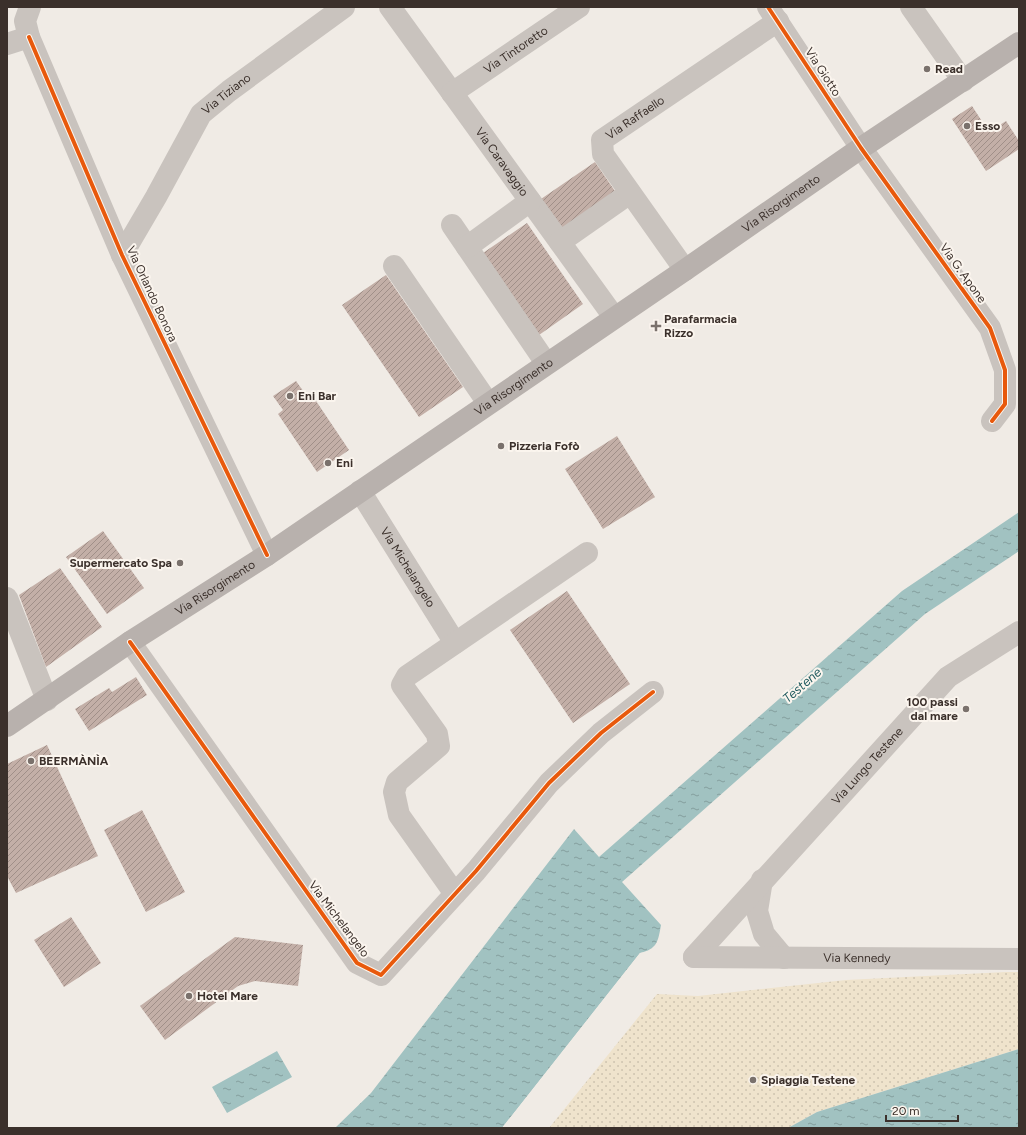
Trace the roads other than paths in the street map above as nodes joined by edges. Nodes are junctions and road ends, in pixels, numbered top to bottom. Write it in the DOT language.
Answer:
graph roads {
  1 [pos="30,7"];
  2 [pos="344,7"];
  3 [pos="390,7"];
  4 [pos="579,7"];
  5 [pos="911,7"];
  6 [pos="773,14"];
  7 [pos="29,37"];
  8 [pos="1019,43"];
  9 [pos="7,44"];
  10 [pos="963,81"];
  11 [pos="452,93"];
  12 [pos="861,148"];
  13 [pos="630,193"];
  14 [pos="530,201"];
  15 [pos="452,225"];
  16 [pos="560,242"];
  17 [pos="467,247"];
  18 [pos="122,255"];
  19 [pos="394,266"];
  20 [pos="685,270"];
  21 [pos="614,317"];
  22 [pos="546,363"];
  23 [pos="488,403"];
  24 [pos="992,421"];
  25 [pos="360,491"];
  26 [pos="587,553"];
  27 [pos="267,555"];
  28 [pos="7,598"];
  29 [pos="1019,632"];
  30 [pos="130,642"];
  31 [pos="455,643"];
  32 [pos="653,692"];
  33 [pos="46,700"];
  34 [pos="7,726"];
  35 [pos="762,880"];
  36 [pos="456,894"];
  37 [pos="694,957"];
  38 [pos="784,958"];
  39 [pos="1019,959"];
  1 -- 7 [label="street, Via Orlando Bonora"];
  2 -- 18 [label="street, Via Tiziano"];
  3 -- 11 [label="street, Via Caravaggio"];
  4 -- 11 [label="street, Via Tintoretto"];
  5 -- 10 [label="street"];
  6 -- 12 [label="street, Via Giotto"];
  6 -- 13 [label="street, Via Raffaello"];
  7 -- 9 [label="street"];
  7 -- 18 [label="street, Via Orlando Bonora"];
  8 -- 10 [label="main road, Via Risorgimento"];
  10 -- 12 [label="main road, Via Risorgimento"];
  11 -- 14 [label="street, Via Caravaggio"];
  12 -- 20 [label="main road, Via Risorgimento"];
  12 -- 24 [label="street, Via G. Apone"];
  13 -- 16 [label="street"];
  13 -- 20 [label="street, Via Raffaello"];
  14 -- 16 [label="street, Via Caravaggio"];
  14 -- 17 [label="street"];
  15 -- 17 [label="street"];
  16 -- 21 [label="street, Via Caravaggio"];
  17 -- 22 [label="street"];
  18 -- 27 [label="street, Via Orlando Bonora"];
  19 -- 23 [label="street"];
  20 -- 21 [label="main road, Via Risorgimento"];
  21 -- 22 [label="main road, Via Risorgimento"];
  22 -- 23 [label="main road, Via Risorgimento"];
  23 -- 25 [label="main road, Via Risorgimento"];
  25 -- 27 [label="main road, Via Risorgimento"];
  25 -- 31 [label="street, Via Michelangelo"];
  26 -- 31 [label="street"];
  27 -- 30 [label="main road, Via Risorgimento"];
  28 -- 33 [label="street"];
  29 -- 35 [label="street, Via Lungo Testene"];
  30 -- 33 [label="main road, Via Risorgimento"];
  30 -- 36 [label="street, Via Michelangelo"];
  31 -- 36 [label="street"];
  32 -- 36 [label="street, Via Michelangelo"];
  33 -- 34 [label="main road, Via Risorgimento"];
  35 -- 37 [label="street, Via Lungo Testene"];
  35 -- 38 [label="street"];
  37 -- 38 [label="street, Via Kennedy"];
  38 -- 39 [label="street, Via Kennedy"];
}
